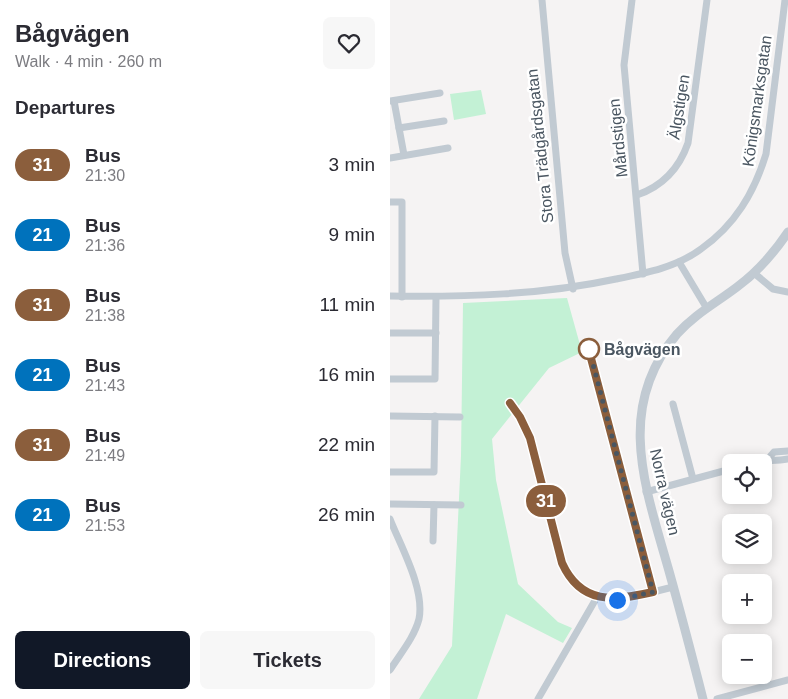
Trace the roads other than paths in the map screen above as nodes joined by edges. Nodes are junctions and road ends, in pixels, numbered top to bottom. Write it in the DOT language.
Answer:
graph roads {
  1 [pos="542,0"];
  2 [pos="632,0"];
  3 [pos="707,0"];
  4 [pos="785,0"];
  5 [pos="440,93"];
  6 [pos="392,101"];
  7 [pos="444,121"];
  8 [pos="399,128"];
  9 [pos="448,148"];
  10 [pos="404,155"];
  11 [pos="390,158"];
  12 [pos="637,195"];
  13 [pos="390,202"];
  14 [pos="788,232"];
  15 [pos="680,262"];
  16 [pos="754,273"];
  17 [pos="643,274"];
  18 [pos="573,289"];
  19 [pos="788,292"];
  20 [pos="390,296"];
  21 [pos="402,296"];
  22 [pos="436,297"];
  23 [pos="706,307"];
  24 [pos="390,333"];
  25 [pos="436,334"];
  26 [pos="588,347"];
  27 [pos="390,378"];
  28 [pos="510,403"];
  29 [pos="673,404"];
  30 [pos="390,416"];
  31 [pos="435,416"];
  32 [pos="460,417"];
  33 [pos="788,451"];
  34 [pos="772,454"];
  35 [pos="788,459"];
  36 [pos="772,460"];
  37 [pos="722,471"];
  38 [pos="390,472"];
  39 [pos="693,479"];
  40 [pos="646,492"];
  41 [pos="390,504"];
  42 [pos="434,505"];
  43 [pos="460,505"];
  44 [pos="390,519"];
  45 [pos="433,541"];
  46 [pos="673,587"];
  47 [pos="653,592"];
  48 [pos="597,597"];
  49 [pos="390,670"];
  50 [pos="788,680"];
  51 [pos="538,699"];
  52 [pos="703,699"];
  53 [pos="717,699"];
  1 -- 18 [label="street, Stora Trädgårdsgatan"];
  2 -- 12 [label="street, Mårdstigen"];
  3 -- 12 [label="street, Älgstigen"];
  4 -- 15 [label="street, Königsmarksgatan"];
  5 -- 6 [label="street"];
  6 -- 8 [label="street"];
  7 -- 8 [label="street"];
  8 -- 10 [label="street"];
  9 -- 10 [label="street"];
  10 -- 11 [label="street"];
  12 -- 17 [label="street, Mårdstigen"];
  13 -- 21 [label="street"];
  14 -- 16 [label="street, Norra vägen"];
  15 -- 17 [label="street, Königsmarksgatan"];
  15 -- 23 [label="street"];
  16 -- 19 [label="street"];
  16 -- 23 [label="street, Norra vägen"];
  17 -- 18 [label="street, Königsmarksgatan"];
  18 -- 22 [label="street, Königsmarksgatan"];
  20 -- 21 [label="street, Königsmarksgatan"];
  21 -- 22 [label="street, Königsmarksgatan"];
  22 -- 25 [label="street"];
  23 -- 40 [label="street, Norra vägen"];
  24 -- 25 [label="street"];
  25 -- 27 [label="street"];
  26 -- 47 [label="street"];
  28 -- 48 [label="street"];
  29 -- 39 [label="street"];
  30 -- 31 [label="street"];
  31 -- 32 [label="street"];
  31 -- 38 [label="street"];
  33 -- 34 [label="street"];
  35 -- 36 [label="street"];
  37 -- 39 [label="street"];
  39 -- 40 [label="street"];
  40 -- 46 [label="street, Norra vägen"];
  41 -- 42 [label="street"];
  42 -- 43 [label="street"];
  42 -- 45 [label="street"];
  44 -- 49 [label="street"];
  46 -- 47 [label="street"];
  46 -- 52 [label="street, Norra vägen"];
  47 -- 48 [label="street"];
  48 -- 51 [label="street"];
  50 -- 53 [label="street"];
}
